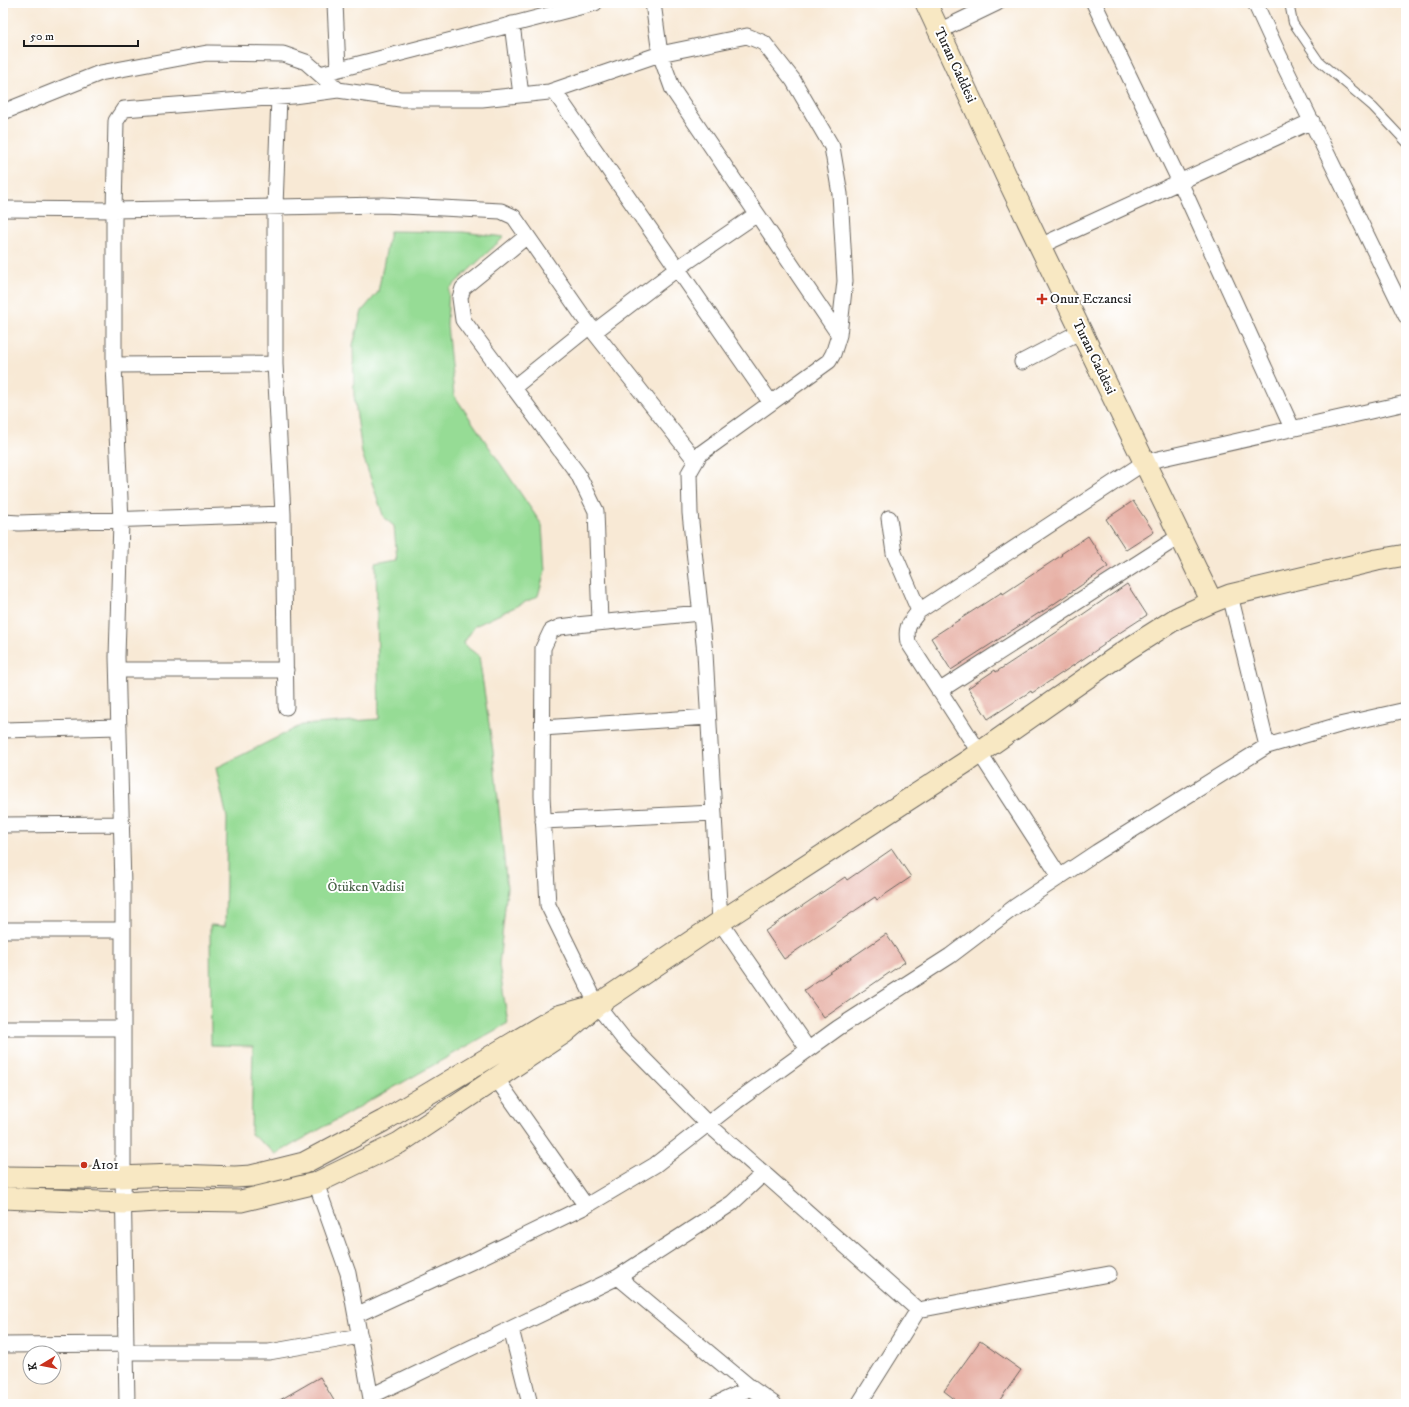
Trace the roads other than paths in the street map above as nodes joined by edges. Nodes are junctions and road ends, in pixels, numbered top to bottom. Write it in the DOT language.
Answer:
graph roads {
  1 [pos="334,3"];
  2 [pos="595,3"];
  3 [pos="653,3"];
  4 [pos="926,3"];
  5 [pos="997,3"];
  6 [pos="1094,3"];
  7 [pos="1255,3"];
  8 [pos="1289,3"];
  9 [pos="512,24"];
  10 [pos="939,31"];
  11 [pos="660,54"];
  12 [pos="338,69"];
  13 [pos="320,74"];
  14 [pos="338,90"];
  15 [pos="554,91"];
  16 [pos="521,95"];
  17 [pos="279,97"];
  18 [pos="3,112"];
  19 [pos="1312,122"];
  20 [pos="1406,142"];
  21 [pos="1180,182"];
  22 [pos="275,207"];
  23 [pos="3,209"];
  24 [pos="114,210"];
  25 [pos="757,214"];
  26 [pos="528,236"];
  27 [pos="1040,246"];
  28 [pos="678,268"];
  29 [pos="1406,316"];
  30 [pos="592,329"];
  31 [pos="1081,331"];
  32 [pos="839,335"];
  33 [pos="1022,362"];
  34 [pos="275,364"];
  35 [pos="114,365"];
  36 [pos="513,388"];
  37 [pos="771,402"];
  38 [pos="1406,403"];
  39 [pos="1292,428"];
  40 [pos="696,461"];
  41 [pos="1144,462"];
  42 [pos="283,514"];
  43 [pos="889,518"];
  44 [pos="120,521"];
  45 [pos="3,522"];
  46 [pos="1180,536"];
  47 [pos="1406,555"];
  48 [pos="1221,599"];
  49 [pos="700,612"];
  50 [pos="919,612"];
  51 [pos="600,622"];
  52 [pos="118,670"];
  53 [pos="286,670"];
  54 [pos="939,691"];
  55 [pos="286,707"];
  56 [pos="1406,710"];
  57 [pos="708,717"];
  58 [pos="119,727"];
  59 [pos="542,728"];
  60 [pos="3,730"];
  61 [pos="1267,746"];
  62 [pos="980,753"];
  63 [pos="714,813"];
  64 [pos="543,821"];
  65 [pos="122,824"];
  66 [pos="3,825"];
  67 [pos="1060,877"];
  68 [pos="720,922"];
  69 [pos="3,930"];
  70 [pos="123,930"];
  71 [pos="597,1005"];
  72 [pos="3,1028"];
  73 [pos="123,1028"];
  74 [pos="808,1049"];
  75 [pos="496,1078"];
  76 [pos="708,1124"];
  77 [pos="764,1173"];
  78 [pos="3,1177"];
  79 [pos="123,1177"];
  80 [pos="316,1183"];
  81 [pos="3,1198"];
  82 [pos="124,1203"];
  83 [pos="586,1206"];
  84 [pos="1109,1274"];
  85 [pos="618,1277"];
  86 [pos="918,1310"];
  87 [pos="356,1314"];
  88 [pos="511,1329"];
  89 [pos="360,1336"];
  90 [pos="3,1345"];
  91 [pos="126,1348"];
  92 [pos="751,1388"];
  93 [pos="372,1400"];
  94 [pos="127,1404"];
  95 [pos="530,1404"];
  96 [pos="716,1404"];
  97 [pos="774,1404"];
  98 [pos="859,1404"];
  1 -- 12 [label="street"];
  2 -- 9 [label="street"];
  3 -- 11 [label="street"];
  4 -- 10 [label="street, Turan Caddesi"];
  5 -- 10 [label="street"];
  6 -- 21 [label="street"];
  7 -- 19 [label="street"];
  8 -- 20 [label="lane"];
  9 -- 12 [label="street"];
  9 -- 16 [label="street"];
  10 -- 27 [label="street, Turan Caddesi"];
  11 -- 15 [label="street"];
  11 -- 25 [label="street"];
  11 -- 32 [label="street"];
  12 -- 13 [label="street"];
  13 -- 14 [label="street"];
  13 -- 18 [label="street"];
  14 -- 16 [label="street"];
  14 -- 17 [label="street"];
  15 -- 16 [label="street"];
  15 -- 28 [label="street"];
  17 -- 22 [label="street"];
  17 -- 24 [label="street"];
  19 -- 21 [label="street"];
  19 -- 29 [label="street"];
  21 -- 27 [label="street"];
  21 -- 39 [label="street"];
  22 -- 24 [label="street"];
  22 -- 26 [label="street"];
  22 -- 34 [label="street"];
  23 -- 24 [label="street"];
  24 -- 35 [label="street"];
  25 -- 28 [label="street"];
  25 -- 32 [label="street"];
  26 -- 30 [label="street"];
  26 -- 36 [label="street"];
  27 -- 31 [label="street, Turan Caddesi"];
  28 -- 30 [label="street"];
  28 -- 37 [label="street"];
  30 -- 36 [label="street"];
  30 -- 40 [label="street"];
  31 -- 33 [label="street"];
  31 -- 41 [label="street, Turan Caddesi"];
  32 -- 37 [label="street"];
  34 -- 35 [label="street"];
  34 -- 42 [label="street"];
  35 -- 44 [label="street"];
  36 -- 51 [label="street"];
  37 -- 40 [label="street"];
  38 -- 39 [label="street"];
  39 -- 41 [label="street"];
  40 -- 49 [label="street"];
  41 -- 46 [label="street, Turan Caddesi"];
  41 -- 50 [label="street"];
  42 -- 44 [label="street"];
  42 -- 53 [label="street"];
  43 -- 50 [label="street"];
  44 -- 45 [label="street"];
  44 -- 52 [label="street"];
  46 -- 48 [label="street, Turan Caddesi"];
  46 -- 54 [label="street"];
  47 -- 48 [label="street"];
  48 -- 61 [label="street"];
  48 -- 62 [label="street"];
  49 -- 51 [label="street"];
  49 -- 57 [label="street"];
  50 -- 54 [label="street"];
  51 -- 59 [label="street"];
  52 -- 53 [label="street"];
  52 -- 58 [label="street"];
  53 -- 55 [label="street"];
  54 -- 62 [label="street"];
  56 -- 61 [label="street"];
  57 -- 59 [label="street"];
  57 -- 63 [label="street"];
  58 -- 60 [label="street"];
  58 -- 65 [label="street"];
  59 -- 64 [label="street"];
  61 -- 67 [label="street"];
  62 -- 67 [label="street"];
  62 -- 68 [label="street"];
  63 -- 64 [label="street"];
  63 -- 68 [label="street"];
  64 -- 71 [label="street"];
  65 -- 66 [label="street"];
  65 -- 70 [label="street"];
  67 -- 74 [label="street"];
  68 -- 71 [label="street"];
  68 -- 74 [label="street"];
  69 -- 70 [label="street"];
  70 -- 73 [label="street"];
  71 -- 75 [label="street"];
  71 -- 76 [label="street"];
  71 -- 79 [label="street"];
  72 -- 73 [label="street"];
  73 -- 79 [label="street"];
  74 -- 76 [label="street"];
  75 -- 80 [label="street"];
  75 -- 83 [label="street"];
  76 -- 77 [label="street"];
  76 -- 83 [label="street"];
  77 -- 85 [label="street"];
  77 -- 86 [label="street"];
  78 -- 79 [label="street"];
  79 -- 82 [label="street"];
  80 -- 82 [label="street"];
  80 -- 87 [label="street"];
  81 -- 82 [label="street"];
  82 -- 91 [label="street"];
  83 -- 87 [label="street"];
  84 -- 86 [label="street"];
  85 -- 88 [label="street"];
  85 -- 92 [label="street"];
  86 -- 98 [label="street"];
  87 -- 89 [label="street"];
  88 -- 93 [label="street"];
  88 -- 95 [label="street"];
  89 -- 91 [label="street"];
  89 -- 93 [label="street"];
  90 -- 91 [label="street"];
  91 -- 94 [label="street"];
  92 -- 96 [label="street"];
  92 -- 97 [label="street"];
}
